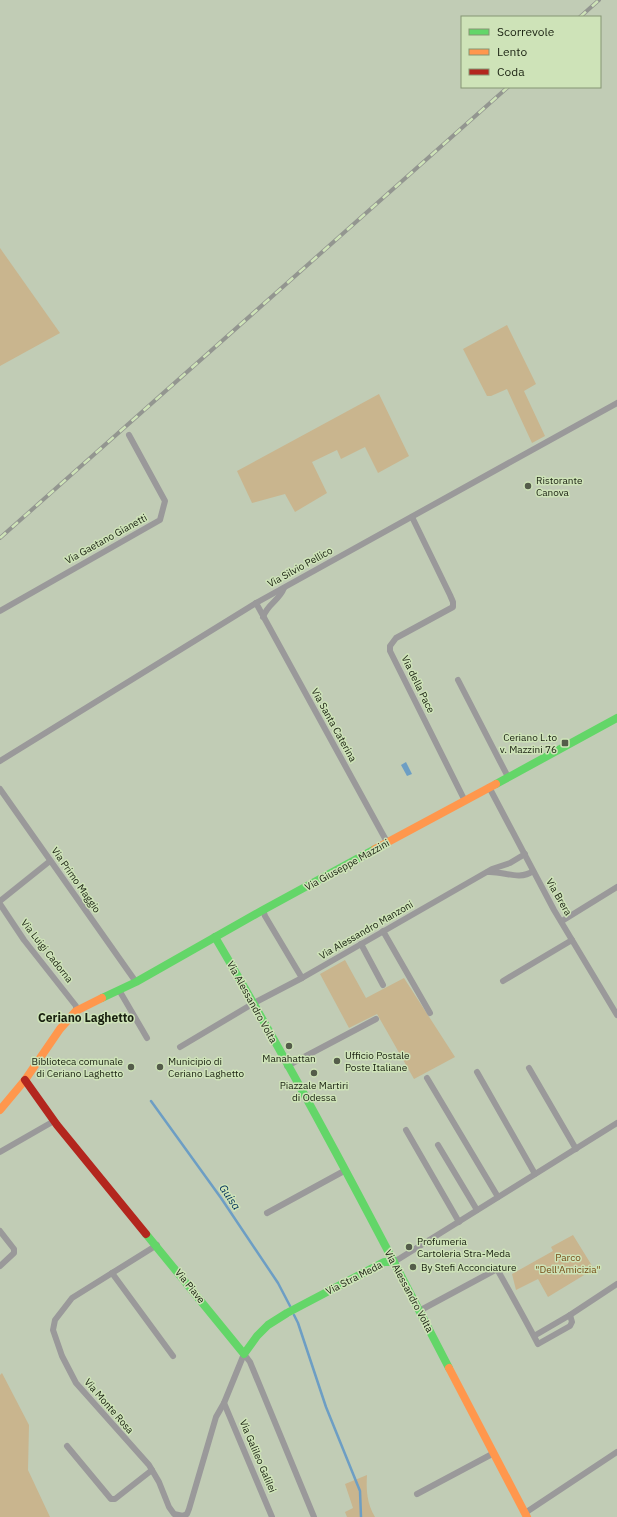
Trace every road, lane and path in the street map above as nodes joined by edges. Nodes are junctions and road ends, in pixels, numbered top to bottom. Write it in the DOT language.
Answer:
graph roads {
  1 [pos="617,403"];
  2 [pos="129,435"];
  3 [pos="412,517"];
  4 [pos="284,588"];
  5 [pos="256,603"];
  6 [pos="0,610"];
  7 [pos="263,616"];
  8 [pos="458,680"];
  9 [pos="617,718"];
  10 [pos="0,761"];
  11 [pos="508,776"];
  12 [pos="489,787"];
  13 [pos="0,789"];
  14 [pos="464,801"];
  15 [pos="387,842"];
  16 [pos="525,854"];
  17 [pos="50,861"];
  18 [pos="487,872"];
  19 [pos="533,872"];
  20 [pos="617,887"];
  21 [pos="0,901"];
  22 [pos="0,904"];
  23 [pos="263,910"];
  24 [pos="562,922"];
  25 [pos="383,931"];
  26 [pos="215,937"];
  27 [pos="572,940"];
  28 [pos="361,944"];
  29 [pos="302,978"];
  30 [pos="503,981"];
  31 [pos="136,982"];
  32 [pos="383,985"];
  33 [pos="119,990"];
  34 [pos="254,1003"];
  35 [pos="76,1010"];
  36 [pos="430,1013"];
  37 [pos="617,1015"];
  38 [pos="376,1019"];
  39 [pos="147,1038"];
  40 [pos="180,1047"];
  41 [pos="287,1066"];
  42 [pos="529,1068"];
  43 [pos="477,1072"];
  44 [pos="427,1078"];
  45 [pos="25,1080"];
  46 [pos="0,1110"];
  47 [pos="54,1121"];
  48 [pos="617,1123"];
  49 [pos="406,1130"];
  50 [pos="438,1145"];
  51 [pos="576,1149"];
  52 [pos="0,1152"];
  53 [pos="344,1171"];
  54 [pos="535,1174"];
  55 [pos="498,1197"];
  56 [pos="477,1210"];
  57 [pos="267,1213"];
  58 [pos="459,1222"];
  59 [pos="0,1231"];
  60 [pos="157,1245"];
  61 [pos="394,1262"];
  62 [pos="0,1266"];
  63 [pos="112,1273"];
  64 [pos="617,1284"];
  65 [pos="419,1311"];
  66 [pos="570,1315"];
  67 [pos="534,1336"];
  68 [pos="244,1354"];
  69 [pos="173,1356"];
  70 [pos="224,1403"];
  71 [pos="67,1446"];
  72 [pos="617,1452"];
  73 [pos="494,1453"];
  74 [pos="152,1470"];
  75 [pos="417,1494"];
  76 [pos="187,1514"];
  77 [pos="526,1515"];
  78 [pos="272,1517"];
  79 [pos="314,1517"];
  1 -- 3 [label="street, Via Silvio Pellico"];
  2 -- 6 [label="street, Via Gaetano Gianetti"];
  3 -- 4 [label="street, Via Silvio Pellico"];
  3 -- 14 [label="street, Via della Pace"];
  4 -- 5 [label="street, Via Silvio Pellico"];
  4 -- 7 [label="street"];
  5 -- 7 [label="street, Via Santa Caterina"];
  5 -- 10 [label="street, Via Silvio Pellico"];
  7 -- 15 [label="street, Via Santa Caterina"];
  8 -- 11 [label="street"];
  9 -- 11 [label="street, Via Giuseppe Mazzini"];
  11 -- 12 [label="street, Via Giuseppe Mazzini"];
  12 -- 14 [label="street, Via Giuseppe Mazzini"];
  12 -- 16 [label="street, Via Brera"];
  13 -- 17 [label="street, Via Primo Maggio"];
  14 -- 15 [label="street, Via Giuseppe Mazzini"];
  15 -- 23 [label="street, Via Giuseppe Mazzini"];
  16 -- 18 [label="street, Via Alessandro Manzoni"];
  16 -- 19 [label="street, Via Brera"];
  17 -- 21 [label="street"];
  17 -- 31 [label="street, Via Primo Maggio"];
  18 -- 19 [label="street"];
  18 -- 25 [label="street, Via Alessandro Manzoni"];
  19 -- 24 [label="street, Via Brera"];
  20 -- 24 [label="street"];
  22 -- 35 [label="street, Via Luigi Cadorna"];
  23 -- 26 [label="street, Via Giuseppe Mazzini"];
  23 -- 29 [label="street"];
  24 -- 27 [label="street, Via Brera"];
  25 -- 28 [label="street, Via Alessandro Manzoni"];
  25 -- 36 [label="street"];
  26 -- 31 [label="street, Via Giuseppe Mazzini"];
  26 -- 34 [label="street, Via Alessandro Volta"];
  27 -- 30 [label="street"];
  27 -- 37 [label="street, Via Brera"];
  28 -- 29 [label="street, Via Alessandro Manzoni"];
  28 -- 32 [label="street"];
  29 -- 34 [label="street, Via Alessandro Manzoni"];
  31 -- 33 [label="street, Via Giuseppe Mazzini"];
  33 -- 35 [label="street, Via Giuseppe Mazzini"];
  33 -- 39 [label="street"];
  34 -- 40 [label="street, Via Alessandro Manzoni"];
  34 -- 41 [label="street, Via Alessandro Volta"];
  35 -- 45 [label="street"];
  38 -- 41 [label="street"];
  41 -- 53 [label="street, Via Alessandro Volta"];
  42 -- 51 [label="street"];
  43 -- 54 [label="street"];
  44 -- 55 [label="street"];
  45 -- 46 [label="street"];
  45 -- 47 [label="street, Via Piave"];
  47 -- 52 [label="street"];
  47 -- 60 [label="street, Via Piave"];
  48 -- 51 [label="street, Via Stra Meda"];
  49 -- 58 [label="street"];
  50 -- 56 [label="street"];
  51 -- 54 [label="street, Via Stra Meda"];
  53 -- 57 [label="street"];
  53 -- 61 [label="street, Via Alessandro Volta"];
  54 -- 55 [label="street, Via Stra Meda"];
  55 -- 56 [label="street, Via Stra Meda"];
  56 -- 58 [label="street, Via Stra Meda"];
  58 -- 61 [label="street, Via Stra Meda"];
  59 -- 62 [label="street"];
  60 -- 63 [label="street, Via Monte Rosa"];
  60 -- 68 [label="street, Via Piave"];
  61 -- 65 [label="street, Via Alessandro Volta"];
  61 -- 68 [label="street, Via Stra Meda"];
  63 -- 69 [label="street"];
  63 -- 74 [label="street, Via Monte Rosa"];
  64 -- 66 [label="street"];
  65 -- 67 [label="street"];
  65 -- 73 [label="street, Via Alessandro Volta"];
  66 -- 67 [label="street"];
  66 -- 67 [label="street"];
  68 -- 70 [label="street, Via Stra Meda"];
  68 -- 79 [label="street, Via Piave"];
  70 -- 76 [label="street, Via Stra Meda"];
  70 -- 78 [label="street, Via Galileo Galilei"];
  71 -- 74 [label="street"];
  72 -- 77 [label="street"];
  73 -- 75 [label="street"];
  73 -- 77 [label="street, Via Alessandro Volta"];
  74 -- 76 [label="street, Via Monte Rosa"];
}
